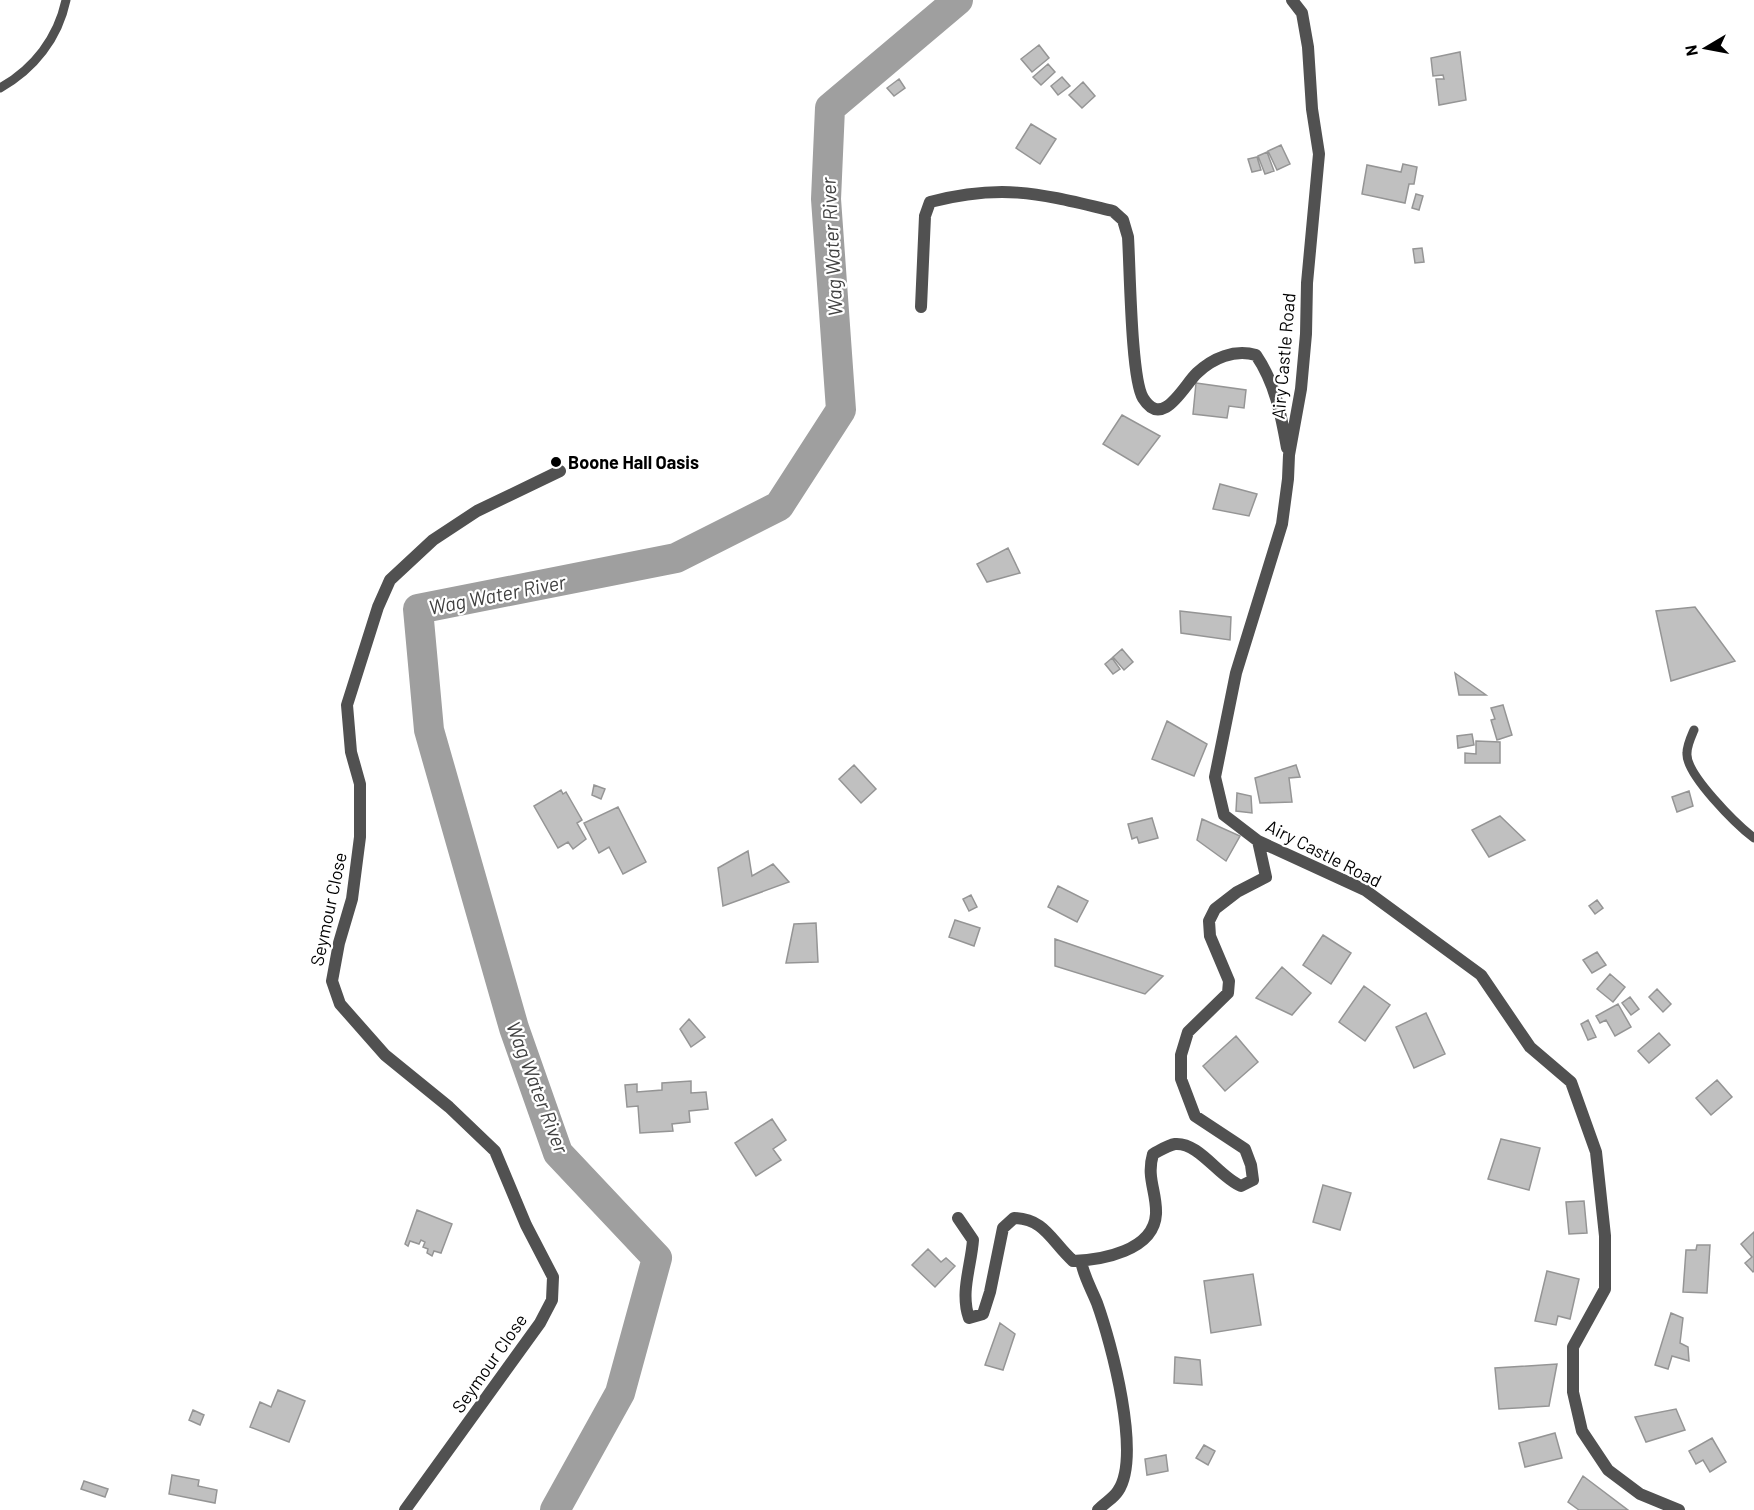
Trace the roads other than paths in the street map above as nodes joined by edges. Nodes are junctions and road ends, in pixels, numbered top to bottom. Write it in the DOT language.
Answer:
graph roads {
  1 [pos="66,0"];
  2 [pos="1292,0"];
  3 [pos="0,88"];
  4 [pos="921,307"];
  5 [pos="1288,455"];
  6 [pos="560,471"];
  7 [pos="1694,730"];
  8 [pos="1754,838"];
  9 [pos="1258,841"];
  10 [pos="958,1218"];
  11 [pos="1081,1261"];
  12 [pos="405,1510"];
  13 [pos="1098,1510"];
  14 [pos="1679,1510"];
  1 -- 3 [label="lane"];
  2 -- 5 [label="street, Airy Castle Road"];
  4 -- 5 [label="street"];
  5 -- 9 [label="street, Airy Castle Road"];
  6 -- 12 [label="street, Seymour Close"];
  7 -- 8 [label="lane"];
  9 -- 11 [label="street"];
  9 -- 14 [label="street, Airy Castle Road"];
  10 -- 11 [label="street"];
  11 -- 13 [label="street"];
}
